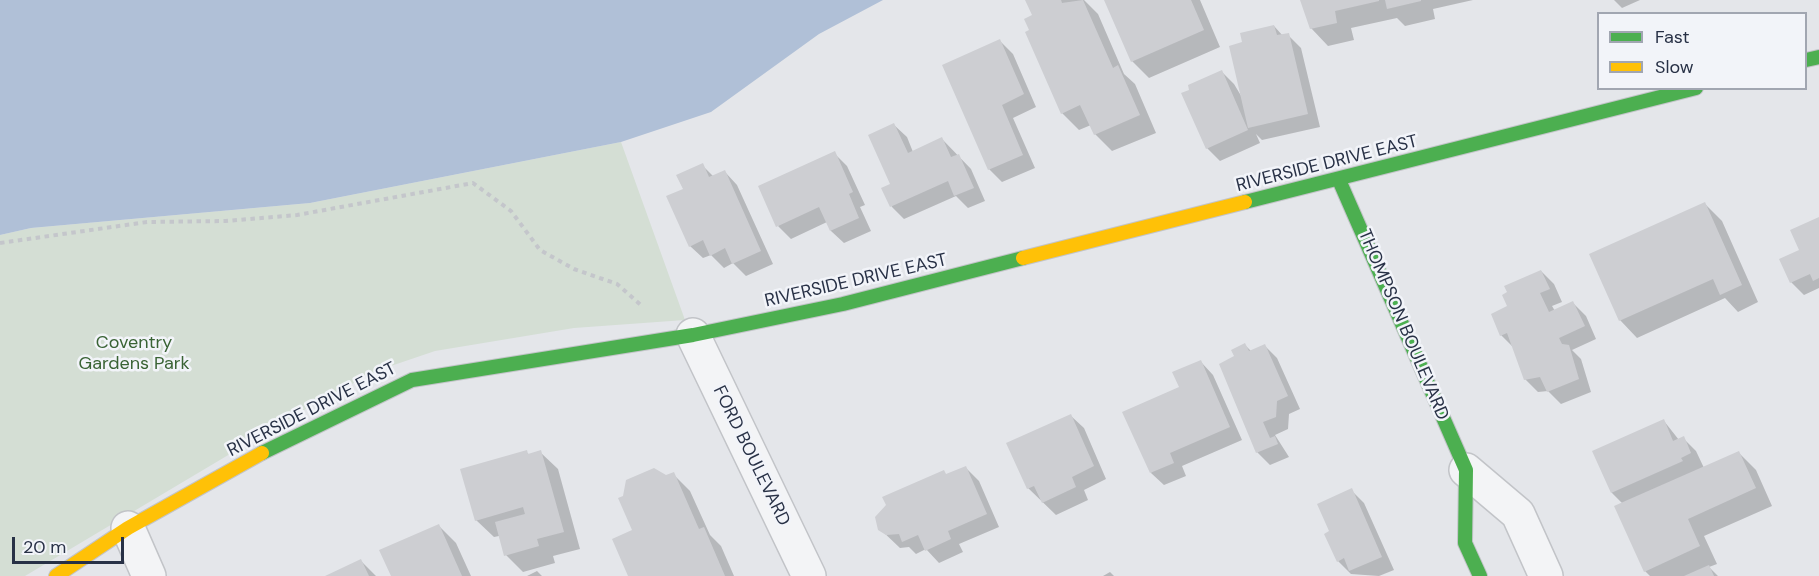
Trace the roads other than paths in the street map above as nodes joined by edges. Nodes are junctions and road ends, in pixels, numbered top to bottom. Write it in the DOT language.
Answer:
graph roads {
  1 [pos="1688,90"];
  2 [pos="1340,180"];
  3 [pos="693,335"];
  4 [pos="1466,470"];
  5 [pos="128,528"];
  6 [pos="56,576"];
  7 [pos="148,576"];
  8 [pos="809,576"];
  9 [pos="1480,576"];
  10 [pos="1546,576"];
  1 -- 2 [label="main road, RIVERSIDE DRIVE EAST"];
  2 -- 3 [label="main road, RIVERSIDE DRIVE EAST"];
  2 -- 4 [label="main road, THOMPSON BOULEVARD"];
  3 -- 5 [label="main road, RIVERSIDE DRIVE EAST"];
  3 -- 8 [label="street, FORD BOULEVARD"];
  4 -- 9 [label="main road, THOMPSON BOULEVARD"];
  4 -- 10 [label="street, THOMPSON BOULEVARD"];
  5 -- 6 [label="main road, RIVERSIDE DRIVE EAST"];
  5 -- 7 [label="street"];
}
